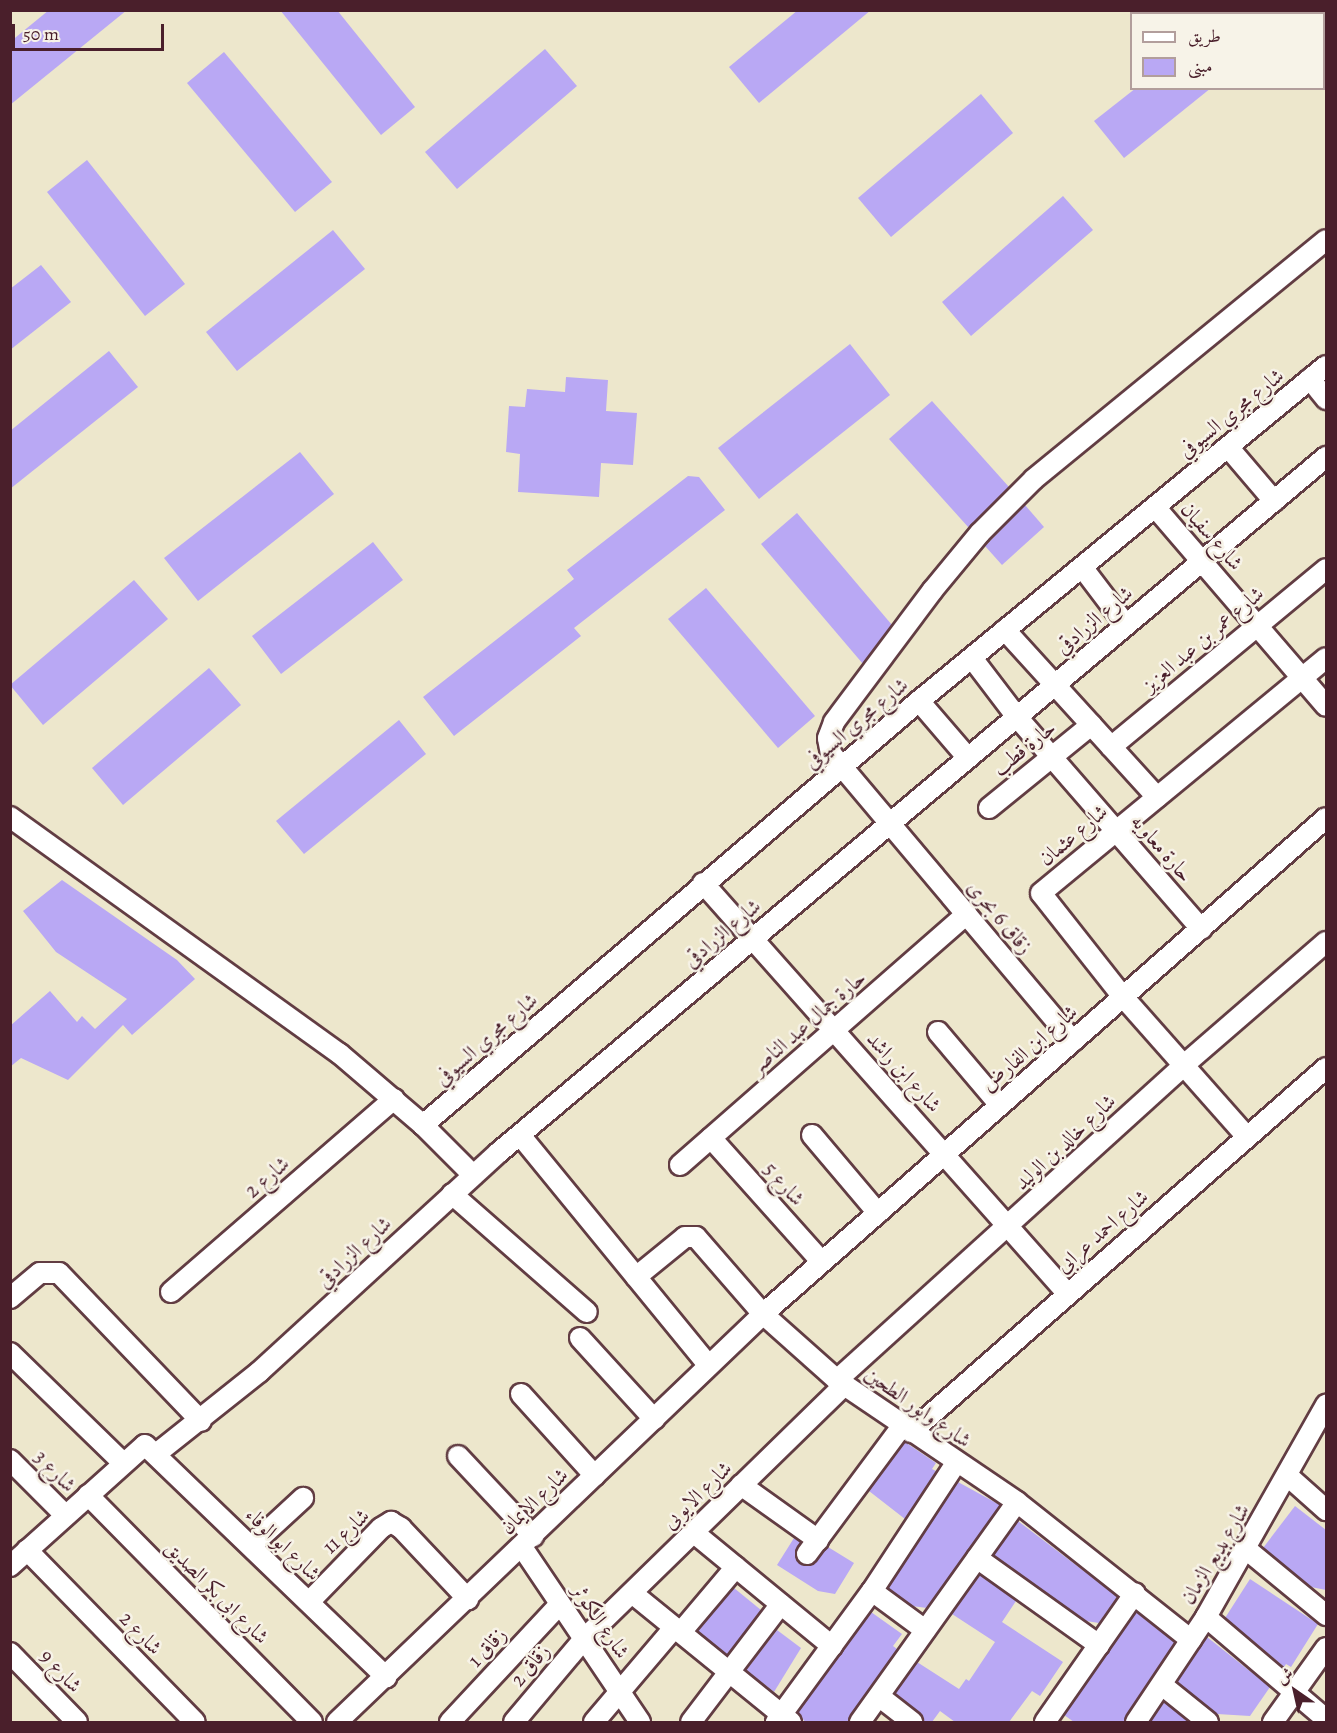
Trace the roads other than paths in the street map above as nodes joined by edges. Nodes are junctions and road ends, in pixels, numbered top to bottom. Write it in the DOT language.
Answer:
graph roads {
  1 [pos="1326,240"];
  2 [pos="1326,366"];
  3 [pos="1310,379"];
  4 [pos="1326,399"];
  5 [pos="1228,447"];
  6 [pos="1326,457"];
  7 [pos="1275,501"];
  8 [pos="1155,507"];
  9 [pos="1202,561"];
  10 [pos="1082,567"];
  11 [pos="1326,568"];
  12 [pos="1126,625"];
  13 [pos="1257,626"];
  14 [pos="1005,630"];
  15 [pos="972,658"];
  16 [pos="1326,658"];
  17 [pos="1302,678"];
  18 [pos="1055,685"];
  19 [pos="920,701"];
  20 [pos="1326,706"];
  21 [pos="1017,717"];
  22 [pos="1091,725"];
  23 [pos="1111,747"];
  24 [pos="1052,757"];
  25 [pos="968,758"];
  26 [pos="842,766"];
  27 [pos="1157,797"];
  28 [pos="989,808"];
  29 [pos="10,817"];
  30 [pos="1326,818"];
  31 [pos="890,823"];
  32 [pos="1116,831"];
  33 [pos="703,883"];
  34 [pos="967,914"];
  35 [pos="1201,929"];
  36 [pos="752,939"];
  37 [pos="1326,942"];
  38 [pos="1123,997"];
  39 [pos="834,1030"];
  40 [pos="938,1032"];
  41 [pos="1073,1041"];
  42 [pos="1184,1065"];
  43 [pos="1326,1068"];
  44 [pos="394,1099"];
  45 [pos="1000,1105"];
  46 [pos="423,1125"];
  47 [pos="520,1134"];
  48 [pos="812,1135"];
  49 [pos="1247,1137"];
  50 [pos="711,1138"];
  51 [pos="945,1154"];
  52 [pos="680,1165"];
  53 [pos="473,1175"];
  54 [pos="452,1194"];
  55 [pos="878,1213"];
  56 [pos="1009,1227"];
  57 [pos="822,1262"];
  58 [pos="636,1277"];
  59 [pos="171,1292"];
  60 [pos="1067,1293"];
  61 [pos="10,1298"];
  62 [pos="587,1312"];
  63 [pos="764,1314"];
  64 [pos="580,1338"];
  65 [pos="10,1353"];
  66 [pos="709,1366"];
  67 [pos="840,1382"];
  68 [pos="521,1394"];
  69 [pos="1326,1405"];
  70 [pos="654,1419"];
  71 [pos="201,1421"];
  72 [pos="907,1429"];
  73 [pos="152,1450"];
  74 [pos="458,1456"];
  75 [pos="10,1460"];
  76 [pos="123,1463"];
  77 [pos="956,1463"];
  78 [pos="595,1476"];
  79 [pos="1289,1477"];
  80 [pos="741,1485"];
  81 [pos="88,1495"];
  82 [pos="303,1498"];
  83 [pos="1017,1502"];
  84 [pos="1326,1510"];
  85 [pos="65,1515"];
  86 [pos="693,1532"];
  87 [pos="527,1541"];
  88 [pos="251,1546"];
  89 [pos="1246,1549"];
  90 [pos="27,1550"];
  91 [pos="977,1558"];
  92 [pos="10,1566"];
  93 [pos="736,1567"];
  94 [pos="872,1591"];
  95 [pos="632,1593"];
  96 [pos="1135,1593"];
  97 [pos="468,1599"];
  98 [pos="309,1602"];
  99 [pos="560,1604"];
  100 [pos="781,1604"];
  101 [pos="1326,1615"];
  102 [pos="1206,1617"];
  103 [pos="677,1630"];
  104 [pos="925,1630"];
  105 [pos="584,1639"];
  106 [pos="1191,1640"];
  107 [pos="1099,1645"];
  108 [pos="832,1646"];
  109 [pos="1326,1648"];
  110 [pos="10,1653"];
  111 [pos="729,1673"];
  112 [pos="386,1677"];
  113 [pos="1162,1685"];
  114 [pos="619,1692"];
  115 [pos="1295,1692"];
  116 [pos="880,1697"];
  117 [pos="1326,1719"];
  118 [pos="783,1720"];
  119 [pos="77,1722"];
  120 [pos="195,1722"];
  121 [pos="312,1722"];
  122 [pos="338,1722"];
  123 [pos="450,1722"];
  124 [pos="514,1722"];
  125 [pos="594,1722"];
  126 [pos="640,1722"];
  127 [pos="691,1722"];
  128 [pos="860,1722"];
  129 [pos="912,1722"];
  130 [pos="1046,1722"];
  131 [pos="1136,1722"];
  132 [pos="1208,1722"];
  133 [pos="1273,1722"];
  1 -- 26 [label="street, زقاق 6 بحرى"];
  2 -- 3 [label="street, شارع مجري السيوفي"];
  3 -- 4 [label="street"];
  3 -- 5 [label="street, شارع مجري السيوفي"];
  5 -- 7 [label="street"];
  5 -- 8 [label="street, شارع مجري السيوفي"];
  6 -- 7 [label="street, شارع الزرادقي"];
  7 -- 9 [label="street, شارع الزرادقي"];
  8 -- 9 [label="street, شارع سفيان"];
  8 -- 10 [label="street, شارع مجري السيوفي"];
  9 -- 12 [label="street, شارع الزرادقي"];
  9 -- 13 [label="street, شارع سفيان"];
  10 -- 12 [label="street"];
  10 -- 14 [label="street, شارع مجري السيوفي"];
  11 -- 13 [label="street, شارع عمر بن عبد العزيز"];
  12 -- 18 [label="street, شارع الزرادقي"];
  13 -- 17 [label="street, شارع سفيان"];
  13 -- 23 [label="street, شارع عمر بن عبد العزيز"];
  14 -- 15 [label="street, شارع مجري السيوفي"];
  14 -- 18 [label="street"];
  15 -- 19 [label="street, شارع مجري السيوفي"];
  15 -- 21 [label="street, حارة معاويه"];
  16 -- 17 [label="street, شارع عثمان"];
  17 -- 20 [label="street, شارع سفيان"];
  17 -- 27 [label="street, شارع عثمان"];
  18 -- 21 [label="street, شارع الزرادقي"];
  18 -- 22 [label="street"];
  19 -- 25 [label="street"];
  19 -- 26 [label="street, شارع مجري السيوفي"];
  21 -- 24 [label="street, حارة معاويه"];
  21 -- 25 [label="street, شارع الزرادقي"];
  22 -- 23 [label="street"];
  22 -- 24 [label="street, حارة قطب"];
  23 -- 27 [label="street"];
  24 -- 28 [label="street, حارة قطب"];
  24 -- 32 [label="street, حارة معاويه"];
  25 -- 31 [label="street, شارع الزرادقي"];
  26 -- 31 [label="street, زقاق 6 بحرى"];
  26 -- 33 [label="street, شارع مجري السيوفي"];
  27 -- 32 [label="street, شارع عثمان"];
  29 -- 44 [label="street"];
  30 -- 35 [label="street, شارع ابن الفارض"];
  31 -- 34 [label="street, زقاق 6 بحرى"];
  31 -- 36 [label="street, شارع الزرادقي"];
  32 -- 35 [label="street, حارة معاويه"];
  32 -- 38 [label="street, شارع عثمان"];
  33 -- 36 [label="street, شارع ابن راشد"];
  33 -- 46 [label="street, شارع مجري السيوفي"];
  34 -- 39 [label="street, حارة جمال عبد الناصر"];
  34 -- 41 [label="street, زقاق 6 بحرى"];
  35 -- 38 [label="street, شارع ابن الفارض"];
  36 -- 39 [label="street, شارع ابن راشد"];
  36 -- 47 [label="street, شارع الزرادقي"];
  37 -- 42 [label="street, شارع خالد بن الوليد"];
  38 -- 41 [label="street, شارع ابن الفارض"];
  38 -- 42 [label="street, شارع عثمان"];
  39 -- 50 [label="street, حارة جمال عبد الناصر"];
  39 -- 51 [label="street, شارع ابن راشد"];
  40 -- 45 [label="street"];
  41 -- 45 [label="street, شارع ابن الفارض"];
  42 -- 49 [label="street, شارع عثمان"];
  42 -- 56 [label="street, شارع خالد بن الوليد"];
  43 -- 49 [label="street, شارع احمد عرابى"];
  44 -- 46 [label="street"];
  44 -- 59 [label="street, شارع 2"];
  45 -- 51 [label="street, شارع ابن الفارض"];
  46 -- 53 [label="street"];
  47 -- 53 [label="street, شارع الزرادقي"];
  47 -- 58 [label="street"];
  48 -- 55 [label="street"];
  49 -- 60 [label="street, شارع احمد عرابى"];
  50 -- 52 [label="street, حارة جمال عبد الناصر"];
  50 -- 57 [label="street, شارع 5"];
  51 -- 55 [label="street, شارع ابن الفارض"];
  51 -- 56 [label="street, شارع ابن راشد"];
  53 -- 54 [label="street, شارع الزرادقي"];
  54 -- 62 [label="street"];
  54 -- 71 [label="street, شارع الزرادقي"];
  55 -- 57 [label="street, شارع ابن الفارض"];
  56 -- 60 [label="street, شارع ابن راشد"];
  56 -- 67 [label="street, شارع خالد بن الوليد"];
  57 -- 63 [label="street, شارع ابن الفارض"];
  58 -- 63 [label="street, شارع وابور الطحين"];
  58 -- 66 [label="street"];
  60 -- 72 [label="street, شارع احمد عرابى"];
  61 -- 71 [label="street"];
  63 -- 66 [label="street, شارع الايمان"];
  63 -- 67 [label="street, شارع وابور الطحين"];
  64 -- 70 [label="street"];
  65 -- 76 [label="street"];
  66 -- 70 [label="street, شارع الايمان"];
  67 -- 72 [label="street, شارع وابور الطحين"];
  67 -- 80 [label="street, شارع الايوبى"];
  68 -- 78 [label="street"];
  69 -- 79 [label="street, شارع بديع الزمان"];
  70 -- 78 [label="street, شارع الايمان"];
  71 -- 73 [label="street, شارع الزرادقي"];
  72 -- 77 [label="street, شارع وابور الطحين"];
  72 -- 80 [label="street, شارع احمد عرابى"];
  73 -- 76 [label="street, شارع الزرادقي"];
  73 -- 88 [label="street, شارع ابو الوفاء"];
  74 -- 87 [label="street, شارع الكوثر"];
  75 -- 85 [label="street, شارع 3"];
  76 -- 81 [label="street, شارع الزرادقي"];
  77 -- 83 [label="street, شارع وابور الطحين"];
  77 -- 94 [label="street"];
  78 -- 87 [label="street, شارع الايمان"];
  79 -- 84 [label="street"];
  79 -- 89 [label="street, شارع بديع الزمان"];
  80 -- 86 [label="street, شارع الايوبى"];
  81 -- 85 [label="street, شارع الزرادقي"];
  81 -- 121 [label="street, شارع ابى بكر الصديق"];
  82 -- 88 [label="street"];
  83 -- 91 [label="street"];
  83 -- 96 [label="street, شارع وابور الطحين"];
  85 -- 90 [label="street, شارع الزرادقي"];
  86 -- 93 [label="street"];
  86 -- 95 [label="street, شارع الايوبى"];
  87 -- 97 [label="street, شارع الايمان"];
  87 -- 99 [label="street, شارع الكوثر"];
  88 -- 98 [label="street, شارع ابو الوفاء"];
  89 -- 101 [label="street"];
  89 -- 102 [label="street, شارع بديع الزمان"];
  90 -- 92 [label="street, شارع الزرادقي"];
  90 -- 120 [label="street, شارع 2"];
  91 -- 104 [label="street"];
  91 -- 107 [label="street"];
  93 -- 100 [label="street"];
  93 -- 103 [label="street"];
  94 -- 104 [label="street"];
  94 -- 108 [label="street"];
  95 -- 103 [label="street"];
  95 -- 105 [label="street, شارع الايوبى"];
  96 -- 106 [label="street, شارع وابور الطحين"];
  96 -- 107 [label="street"];
  97 -- 98 [label="street, شارع 11"];
  97 -- 112 [label="street, شارع الايمان"];
  98 -- 112 [label="street, شارع ابو الوفاء"];
  99 -- 105 [label="street, شارع الكوثر"];
  99 -- 123 [label="street, زقاق 1"];
  100 -- 108 [label="street"];
  100 -- 111 [label="street"];
  102 -- 106 [label="street, شارع بديع الزمان"];
  102 -- 115 [label="street"];
  103 -- 111 [label="street"];
  103 -- 114 [label="street"];
  104 -- 116 [label="street"];
  105 -- 114 [label="street, شارع الكوثر"];
  105 -- 124 [label="street, زقاق 2"];
  106 -- 113 [label="street, شارع بديع الزمان"];
  107 -- 130 [label="street"];
  108 -- 118 [label="street"];
  109 -- 115 [label="street"];
  110 -- 119 [label="street, شارع 9"];
  111 -- 118 [label="street"];
  111 -- 127 [label="street"];
  112 -- 122 [label="street, شارع الايمان"];
  113 -- 131 [label="street, شارع بديع الزمان"];
  113 -- 132 [label="street"];
  114 -- 125 [label="street"];
  114 -- 126 [label="street, شارع الكوثر"];
  115 -- 117 [label="street"];
  115 -- 133 [label="street"];
  116 -- 128 [label="street"];
  116 -- 129 [label="street"];
}
